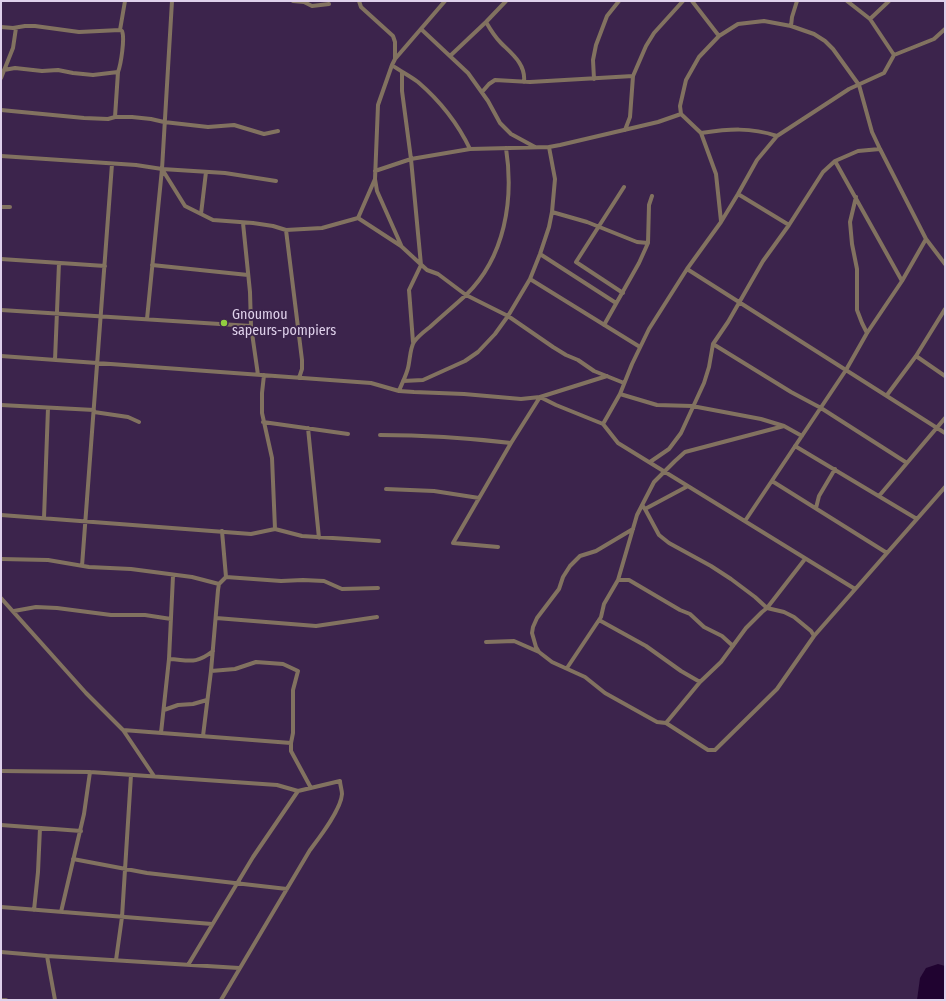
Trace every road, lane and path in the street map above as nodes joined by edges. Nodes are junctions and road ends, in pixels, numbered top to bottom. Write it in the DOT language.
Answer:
graph roads {
  1 [pos="125,1"];
  2 [pos="172,1"];
  3 [pos="292,1"];
  4 [pos="304,1"];
  5 [pos="359,1"];
  6 [pos="445,1"];
  7 [pos="506,1"];
  8 [pos="619,1"];
  9 [pos="683,1"];
  10 [pos="692,1"];
  11 [pos="797,1"];
  12 [pos="847,1"];
  13 [pos="889,1"];
  14 [pos="329,4"];
  15 [pos="870,19"];
  16 [pos="486,22"];
  17 [pos="791,26"];
  18 [pos="1,27"];
  19 [pos="16,28"];
  20 [pos="421,28"];
  21 [pos="945,29"];
  22 [pos="120,30"];
  23 [pos="719,36"];
  24 [pos="894,55"];
  25 [pos="450,56"];
  26 [pos="395,59"];
  27 [pos="392,65"];
  28 [pos="4,70"];
  29 [pos="118,72"];
  30 [pos="402,72"];
  31 [pos="633,76"];
  32 [pos="1,78"];
  33 [pos="594,79"];
  34 [pos="524,82"];
  35 [pos="858,85"];
  36 [pos="482,92"];
  37 [pos="1,110"];
  38 [pos="681,114"];
  39 [pos="115,117"];
  40 [pos="164,122"];
  41 [pos="625,130"];
  42 [pos="278,131"];
  43 [pos="701,133"];
  44 [pos="777,136"];
  45 [pos="535,147"];
  46 [pos="549,147"];
  47 [pos="506,148"];
  48 [pos="470,149"];
  49 [pos="880,149"];
  50 [pos="1,156"];
  51 [pos="411,159"];
  52 [pos="835,161"];
  53 [pos="112,164"];
  54 [pos="162,170"];
  55 [pos="375,171"];
  56 [pos="206,172"];
  57 [pos="375,179"];
  58 [pos="276,181"];
  59 [pos="624,186"];
  60 [pos="738,194"];
  61 [pos="652,196"];
  62 [pos="856,197"];
  63 [pos="1,207"];
  64 [pos="10,207"];
  65 [pos="552,212"];
  66 [pos="201,214"];
  67 [pos="358,218"];
  68 [pos="721,222"];
  69 [pos="243,223"];
  70 [pos="789,225"];
  71 [pos="598,227"];
  72 [pos="286,230"];
  73 [pos="926,239"];
  74 [pos="648,243"];
  75 [pos="401,246"];
  76 [pos="540,254"];
  77 [pos="1,259"];
  78 [pos="59,263"];
  79 [pos="945,264"];
  80 [pos="152,265"];
  81 [pos="421,265"];
  82 [pos="105,266"];
  83 [pos="687,269"];
  84 [pos="248,275"];
  85 [pos="530,279"];
  86 [pos="902,281"];
  87 [pos="623,293"];
  88 [pos="466,295"];
  89 [pos="740,302"];
  90 [pos="616,304"];
  91 [pos="945,309"];
  92 [pos="1,310"];
  93 [pos="57,314"];
  94 [pos="101,316"];
  95 [pos="508,316"];
  96 [pos="147,319"];
  97 [pos="604,325"];
  98 [pos="251,326"];
  99 [pos="867,333"];
  100 [pos="413,342"];
  101 [pos="713,344"];
  102 [pos="640,347"];
  103 [pos="1,356"];
  104 [pos="916,356"];
  105 [pos="55,360"];
  106 [pos="98,363"];
  107 [pos="846,370"];
  108 [pos="258,375"];
  109 [pos="264,376"];
  110 [pos="607,376"];
  111 [pos="945,376"];
  112 [pos="299,378"];
  113 [pos="403,381"];
  114 [pos="624,383"];
  115 [pos="399,390"];
  116 [pos="620,394"];
  117 [pos="887,395"];
  118 [pos="540,397"];
  119 [pos="1,405"];
  120 [pos="692,406"];
  121 [pos="48,408"];
  122 [pos="821,408"];
  123 [pos="94,411"];
  124 [pos="945,418"];
  125 [pos="139,422"];
  126 [pos="263,422"];
  127 [pos="603,424"];
  128 [pos="784,426"];
  129 [pos="308,428"];
  130 [pos="937,428"];
  131 [pos="945,433"];
  132 [pos="348,434"];
  133 [pos="380,435"];
  134 [pos="802,436"];
  135 [pos="511,443"];
  136 [pos="795,446"];
  137 [pos="650,462"];
  138 [pos="906,463"];
  139 [pos="835,470"];
  140 [pos="663,472"];
  141 [pos="772,480"];
  142 [pos="688,486"];
  143 [pos="945,487"];
  144 [pos="386,489"];
  145 [pos="879,496"];
  146 [pos="479,498"];
  147 [pos="644,507"];
  148 [pos="816,508"];
  149 [pos="1,515"];
  150 [pos="44,518"];
  151 [pos="917,519"];
  152 [pos="745,520"];
  153 [pos="86,521"];
  154 [pos="275,529"];
  155 [pos="633,529"];
  156 [pos="222,531"];
  157 [pos="319,538"];
  158 [pos="379,541"];
  159 [pos="498,547"];
  160 [pos="887,553"];
  161 [pos="1,559"];
  162 [pos="805,559"];
  163 [pos="82,566"];
  164 [pos="173,576"];
  165 [pos="226,577"];
  166 [pos="618,580"];
  167 [pos="218,584"];
  168 [pos="378,588"];
  169 [pos="855,590"];
  170 [pos="1,598"];
  171 [pos="767,608"];
  172 [pos="14,611"];
  173 [pos="378,617"];
  174 [pos="216,618"];
  175 [pos="171,619"];
  176 [pos="599,620"];
  177 [pos="814,636"];
  178 [pos="486,642"];
  179 [pos="733,646"];
  180 [pos="213,651"];
  181 [pos="539,652"];
  182 [pos="168,659"];
  183 [pos="567,668"];
  184 [pos="211,671"];
  185 [pos="700,682"];
  186 [pos="207,700"];
  187 [pos="164,710"];
  188 [pos="666,723"];
  189 [pos="123,730"];
  190 [pos="161,733"];
  191 [pos="203,736"];
  192 [pos="291,742"];
  193 [pos="1,771"];
  194 [pos="90,772"];
  195 [pos="131,775"];
  196 [pos="154,776"];
  197 [pos="311,788"];
  198 [pos="298,791"];
  199 [pos="1,825"];
  200 [pos="40,828"];
  201 [pos="81,831"];
  202 [pos="73,859"];
  203 [pos="125,870"];
  204 [pos="238,883"];
  205 [pos="287,889"];
  206 [pos="1,907"];
  207 [pos="34,910"];
  208 [pos="60,912"];
  209 [pos="122,917"];
  210 [pos="212,924"];
  211 [pos="1,952"];
  212 [pos="47,956"];
  213 [pos="116,960"];
  214 [pos="188,965"];
  215 [pos="239,968"];
  216 [pos="1,1000"];
  217 [pos="6,1000"];
  218 [pos="55,1000"];
  219 [pos="221,1000"];
  1 -- 22 [label="street"];
  2 -- 40 [label="street"];
  3 -- 4 [label="street"];
  4 -- 14 [label="street"];
  5 -- 26 [label="street"];
  6 -- 20 [label="street"];
  7 -- 16 [label="street"];
  8 -- 33 [label="street"];
  9 -- 31 [label="street"];
  10 -- 23 [label="street"];
  11 -- 17 [label="street"];
  12 -- 15 [label="street"];
  13 -- 15 [label="street"];
  15 -- 24 [label="street"];
  16 -- 25 [label="street"];
  16 -- 34 [label="street"];
  17 -- 23 [label="street"];
  17 -- 35 [label="street"];
  18 -- 19 [label="street"];
  19 -- 22 [label="street"];
  19 -- 28 [label="street"];
  20 -- 25 [label="street"];
  20 -- 26 [label="street"];
  21 -- 24 [label="street"];
  22 -- 29 [label="street"];
  23 -- 38 [label="street"];
  24 -- 35 [label="street"];
  25 -- 36 [label="street"];
  26 -- 27 [label="street"];
  27 -- 30 [label="street"];
  27 -- 55 [label="street"];
  28 -- 29 [label="street"];
  28 -- 32 [label="street"];
  29 -- 39 [label="street"];
  30 -- 48 [label="street"];
  30 -- 51 [label="street"];
  31 -- 33 [label="street"];
  31 -- 41 [label="street"];
  33 -- 34 [label="street"];
  34 -- 36 [label="street"];
  35 -- 44 [label="street"];
  35 -- 49 [label="street"];
  36 -- 45 [label="street"];
  37 -- 39 [label="street"];
  38 -- 41 [label="street"];
  38 -- 43 [label="street"];
  39 -- 40 [label="street"];
  40 -- 42 [label="street"];
  40 -- 54 [label="street"];
  41 -- 46 [label="street"];
  43 -- 44 [label="street"];
  43 -- 68 [label="street"];
  44 -- 60 [label="street"];
  45 -- 46 [label="street"];
  45 -- 47 [label="street"];
  46 -- 65 [label="street"];
  47 -- 48 [label="street"];
  47 -- 88 [label="street"];
  48 -- 51 [label="street"];
  49 -- 52 [label="street"];
  49 -- 73 [label="street"];
  50 -- 53 [label="street"];
  51 -- 55 [label="street"];
  51 -- 81 [label="street"];
  52 -- 62 [label="street"];
  52 -- 70 [label="street"];
  53 -- 54 [label="street"];
  53 -- 82 [label="street"];
  54 -- 56 [label="street"];
  54 -- 66 [label="street"];
  54 -- 80 [label="street"];
  55 -- 57 [label="street"];
  56 -- 58 [label="street"];
  56 -- 66 [label="street"];
  57 -- 67 [label="street"];
  57 -- 75 [label="street"];
  59 -- 71 [label="street"];
  60 -- 68 [label="street"];
  60 -- 70 [label="street"];
  61 -- 74 [label="street"];
  62 -- 86 [label="street"];
  62 -- 99 [label="street"];
  63 -- 64 [label="street"];
  65 -- 71 [label="street"];
  65 -- 76 [label="street"];
  66 -- 69 [label="street"];
  67 -- 72 [label="street"];
  67 -- 75 [label="street"];
  68 -- 83 [label="street"];
  69 -- 72 [label="street"];
  69 -- 84 [label="street"];
  70 -- 89 [label="street"];
  71 -- 74 [label="street"];
  71 -- 87 [label="street"];
  72 -- 112 [label="street"];
  73 -- 79 [label="street"];
  73 -- 86 [label="street"];
  74 -- 87 [label="street"];
  75 -- 81 [label="street"];
  76 -- 85 [label="street"];
  76 -- 90 [label="street"];
  77 -- 78 [label="street"];
  78 -- 82 [label="street"];
  78 -- 93 [label="street"];
  80 -- 84 [label="street"];
  80 -- 96 [label="street"];
  81 -- 88 [label="street"];
  81 -- 100 [label="street"];
  82 -- 94 [label="street"];
  83 -- 89 [label="street"];
  83 -- 102 [label="street"];
  84 -- 98 [label="street"];
  85 -- 95 [label="street"];
  85 -- 97 [label="street"];
  86 -- 99 [label="street"];
  87 -- 90 [label="street"];
  88 -- 95 [label="street"];
  88 -- 100 [label="street"];
  89 -- 101 [label="street"];
  89 -- 107 [label="street"];
  90 -- 97 [label="street"];
  91 -- 104 [label="street"];
  92 -- 93 [label="street"];
  93 -- 94 [label="street"];
  93 -- 105 [label="street"];
  94 -- 96 [label="street"];
  94 -- 106 [label="street"];
  95 -- 110 [label="street"];
  95 -- 113 [label="street"];
  96 -- 98 [label="street"];
  97 -- 102 [label="street"];
  98 -- 108 [label="street"];
  99 -- 107 [label="street"];
  100 -- 113 [label="street"];
  101 -- 120 [label="street"];
  101 -- 122 [label="street"];
  102 -- 114 [label="street"];
  103 -- 105 [label="street"];
  104 -- 111 [label="street"];
  104 -- 117 [label="street"];
  105 -- 106 [label="street"];
  106 -- 108 [label="street"];
  106 -- 123 [label="street"];
  107 -- 117 [label="street"];
  107 -- 122 [label="street"];
  108 -- 109 [label="street"];
  109 -- 112 [label="street"];
  109 -- 126 [label="street"];
  110 -- 114 [label="street"];
  110 -- 118 [label="street"];
  112 -- 115 [label="street"];
  113 -- 115 [label="street"];
  114 -- 116 [label="street"];
  115 -- 118 [label="street"];
  116 -- 120 [label="street"];
  116 -- 127 [label="street"];
  117 -- 130 [label="street"];
  118 -- 127 [label="street"];
  118 -- 135 [label="street"];
  119 -- 121 [label="street"];
  120 -- 128 [label="street"];
  120 -- 137 [label="street"];
  121 -- 123 [label="street"];
  121 -- 150 [label="street"];
  122 -- 134 [label="street"];
  122 -- 138 [label="street"];
  123 -- 125 [label="street"];
  123 -- 153 [label="street"];
  124 -- 130 [label="street"];
  126 -- 129 [label="street"];
  126 -- 154 [label="street"];
  127 -- 137 [label="street"];
  128 -- 134 [label="street"];
  128 -- 140 [label="street"];
  129 -- 132 [label="street"];
  129 -- 157 [label="street"];
  130 -- 131 [label="street"];
  130 -- 138 [label="street"];
  133 -- 135 [label="street"];
  134 -- 136 [label="street"];
  135 -- 146 [label="street"];
  136 -- 139 [label="street"];
  136 -- 141 [label="street"];
  137 -- 140 [label="street"];
  138 -- 145 [label="street"];
  139 -- 145 [label="street"];
  139 -- 148 [label="street"];
  140 -- 142 [label="street"];
  140 -- 147 [label="street"];
  141 -- 148 [label="street"];
  141 -- 152 [label="street"];
  142 -- 147 [label="street"];
  142 -- 152 [label="street"];
  143 -- 151 [label="street"];
  144 -- 146 [label="street"];
  145 -- 151 [label="street"];
  146 -- 159 [label="street"];
  147 -- 155 [label="street"];
  147 -- 171 [label="street"];
  148 -- 160 [label="street"];
  149 -- 150 [label="street"];
  150 -- 153 [label="street"];
  151 -- 160 [label="street"];
  152 -- 162 [label="street"];
  153 -- 156 [label="street"];
  153 -- 163 [label="street"];
  154 -- 156 [label="street"];
  154 -- 157 [label="street"];
  155 -- 166 [label="street"];
  155 -- 181 [label="street"];
  156 -- 165 [label="street"];
  157 -- 158 [label="street"];
  160 -- 169 [label="street"];
  161 -- 163 [label="street"];
  162 -- 169 [label="street"];
  162 -- 171 [label="street"];
  163 -- 164 [label="street"];
  164 -- 167 [label="street"];
  164 -- 175 [label="street"];
  165 -- 167 [label="street"];
  165 -- 168 [label="street"];
  166 -- 176 [label="street"];
  166 -- 179 [label="street"];
  167 -- 174 [label="street"];
  169 -- 177 [label="street"];
  170 -- 172 [label="street"];
  171 -- 177 [label="street"];
  171 -- 179 [label="street"];
  172 -- 175 [label="street"];
  172 -- 189 [label="street"];
  173 -- 174 [label="street"];
  174 -- 180 [label="street"];
  175 -- 182 [label="street"];
  176 -- 183 [label="street"];
  176 -- 185 [label="street"];
  177 -- 188 [label="street"];
  178 -- 181 [label="street"];
  179 -- 185 [label="street"];
  180 -- 182 [label="street"];
  180 -- 184 [label="street"];
  181 -- 183 [label="street"];
  182 -- 187 [label="street"];
  183 -- 188 [label="street"];
  184 -- 186 [label="street"];
  184 -- 192 [label="street"];
  185 -- 188 [label="street"];
  186 -- 187 [label="street"];
  186 -- 191 [label="street"];
  187 -- 190 [label="street"];
  189 -- 190 [label="street"];
  189 -- 196 [label="street"];
  190 -- 191 [label="street"];
  191 -- 192 [label="street"];
  192 -- 197 [label="street"];
  193 -- 194 [label="street"];
  194 -- 195 [label="street"];
  194 -- 201 [label="street"];
  195 -- 196 [label="street"];
  195 -- 203 [label="street"];
  196 -- 198 [label="street"];
  197 -- 198 [label="street"];
  197 -- 205 [label="street"];
  198 -- 204 [label="street"];
  199 -- 200 [label="street"];
  200 -- 201 [label="street"];
  200 -- 207 [label="street"];
  201 -- 202 [label="street"];
  202 -- 203 [label="street"];
  202 -- 208 [label="street"];
  203 -- 204 [label="street"];
  203 -- 209 [label="street"];
  204 -- 205 [label="street"];
  204 -- 210 [label="street"];
  205 -- 215 [label="street"];
  206 -- 207 [label="street"];
  207 -- 208 [label="street"];
  208 -- 209 [label="street"];
  209 -- 210 [label="street"];
  209 -- 213 [label="street"];
  210 -- 214 [label="street"];
  211 -- 212 [label="street"];
  212 -- 213 [label="street"];
  212 -- 218 [label="street"];
  213 -- 214 [label="street"];
  214 -- 215 [label="street"];
  215 -- 219 [label="street"];
  216 -- 217 [label="street"];
}
